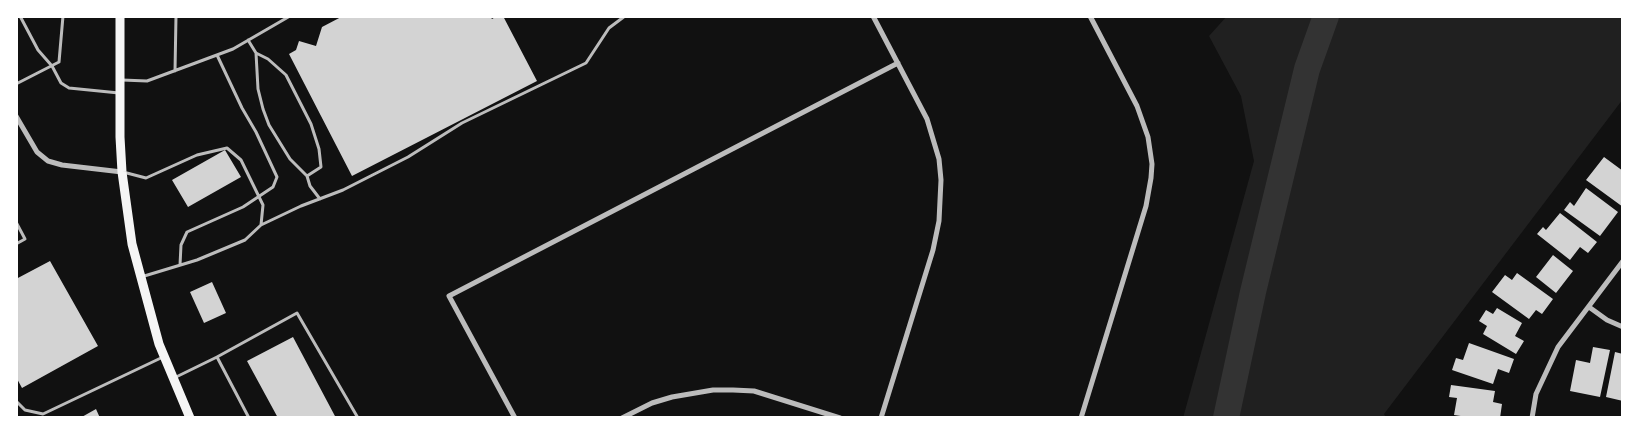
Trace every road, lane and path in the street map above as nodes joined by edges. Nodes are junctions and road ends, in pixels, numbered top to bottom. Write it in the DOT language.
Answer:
graph roads {
  1 [pos="20,16"];
  2 [pos="63,16"];
  3 [pos="120,16"];
  4 [pos="176,16"];
  5 [pos="290,16"];
  6 [pos="625,16"];
  7 [pos="873,16"];
  8 [pos="1090,16"];
  9 [pos="248,40"];
  10 [pos="256,53"];
  11 [pos="217,55"];
  12 [pos="898,63"];
  13 [pos="52,66"];
  14 [pos="175,71"];
  15 [pos="120,80"];
  16 [pos="16,84"];
  17 [pos="120,93"];
  18 [pos="16,116"];
  19 [pos="122,172"];
  20 [pos="306,176"];
  21 [pos="258,196"];
  22 [pos="320,199"];
  23 [pos="16,222"];
  24 [pos="262,225"];
  25 [pos="16,244"];
  26 [pos="1623,261"];
  27 [pos="180,265"];
  28 [pos="140,277"];
  29 [pos="1589,307"];
  30 [pos="1623,327"];
  31 [pos="164,357"];
  32 [pos="217,357"];
  33 [pos="172,378"];
  34 [pos="16,401"];
  35 [pos="190,418"];
  36 [pos="249,418"];
  37 [pos="358,418"];
  38 [pos="515,418"];
  39 [pos="622,418"];
  40 [pos="840,418"];
  41 [pos="881,418"];
  42 [pos="1081,418"];
  43 [pos="1532,418"];
  1 -- 13 [label="lane"];
  2 -- 13 [label="lane"];
  3 -- 15 [label="main road"];
  4 -- 14 [label="lane"];
  5 -- 9 [label="lane"];
  6 -- 22 [label="lane"];
  7 -- 12 [label="street"];
  8 -- 42 [label="street"];
  9 -- 10 [label="lane"];
  9 -- 11 [label="lane"];
  10 -- 20 [label="lane"];
  10 -- 20 [label="lane"];
  11 -- 14 [label="lane"];
  11 -- 21 [label="lane"];
  12 -- 38 [label="street"];
  12 -- 41 [label="street"];
  13 -- 16 [label="lane"];
  13 -- 17 [label="lane"];
  14 -- 15 [label="lane"];
  15 -- 17 [label="main road"];
  17 -- 19 [label="main road"];
  18 -- 19 [label="street"];
  19 -- 21 [label="lane"];
  19 -- 28 [label="main road"];
  20 -- 22 [label="lane"];
  21 -- 24 [label="lane"];
  21 -- 27 [label="lane"];
  22 -- 24 [label="lane"];
  23 -- 25 [label="lane"];
  24 -- 27 [label="lane"];
  26 -- 29 [label="street"];
  27 -- 28 [label="lane"];
  28 -- 31 [label="main road"];
  29 -- 30 [label="street"];
  29 -- 43 [label="street"];
  31 -- 33 [label="main road"];
  31 -- 34 [label="lane"];
  32 -- 33 [label="lane"];
  32 -- 36 [label="lane"];
  32 -- 37 [label="lane"];
  33 -- 35 [label="main road"];
  39 -- 40 [label="street"];
}
